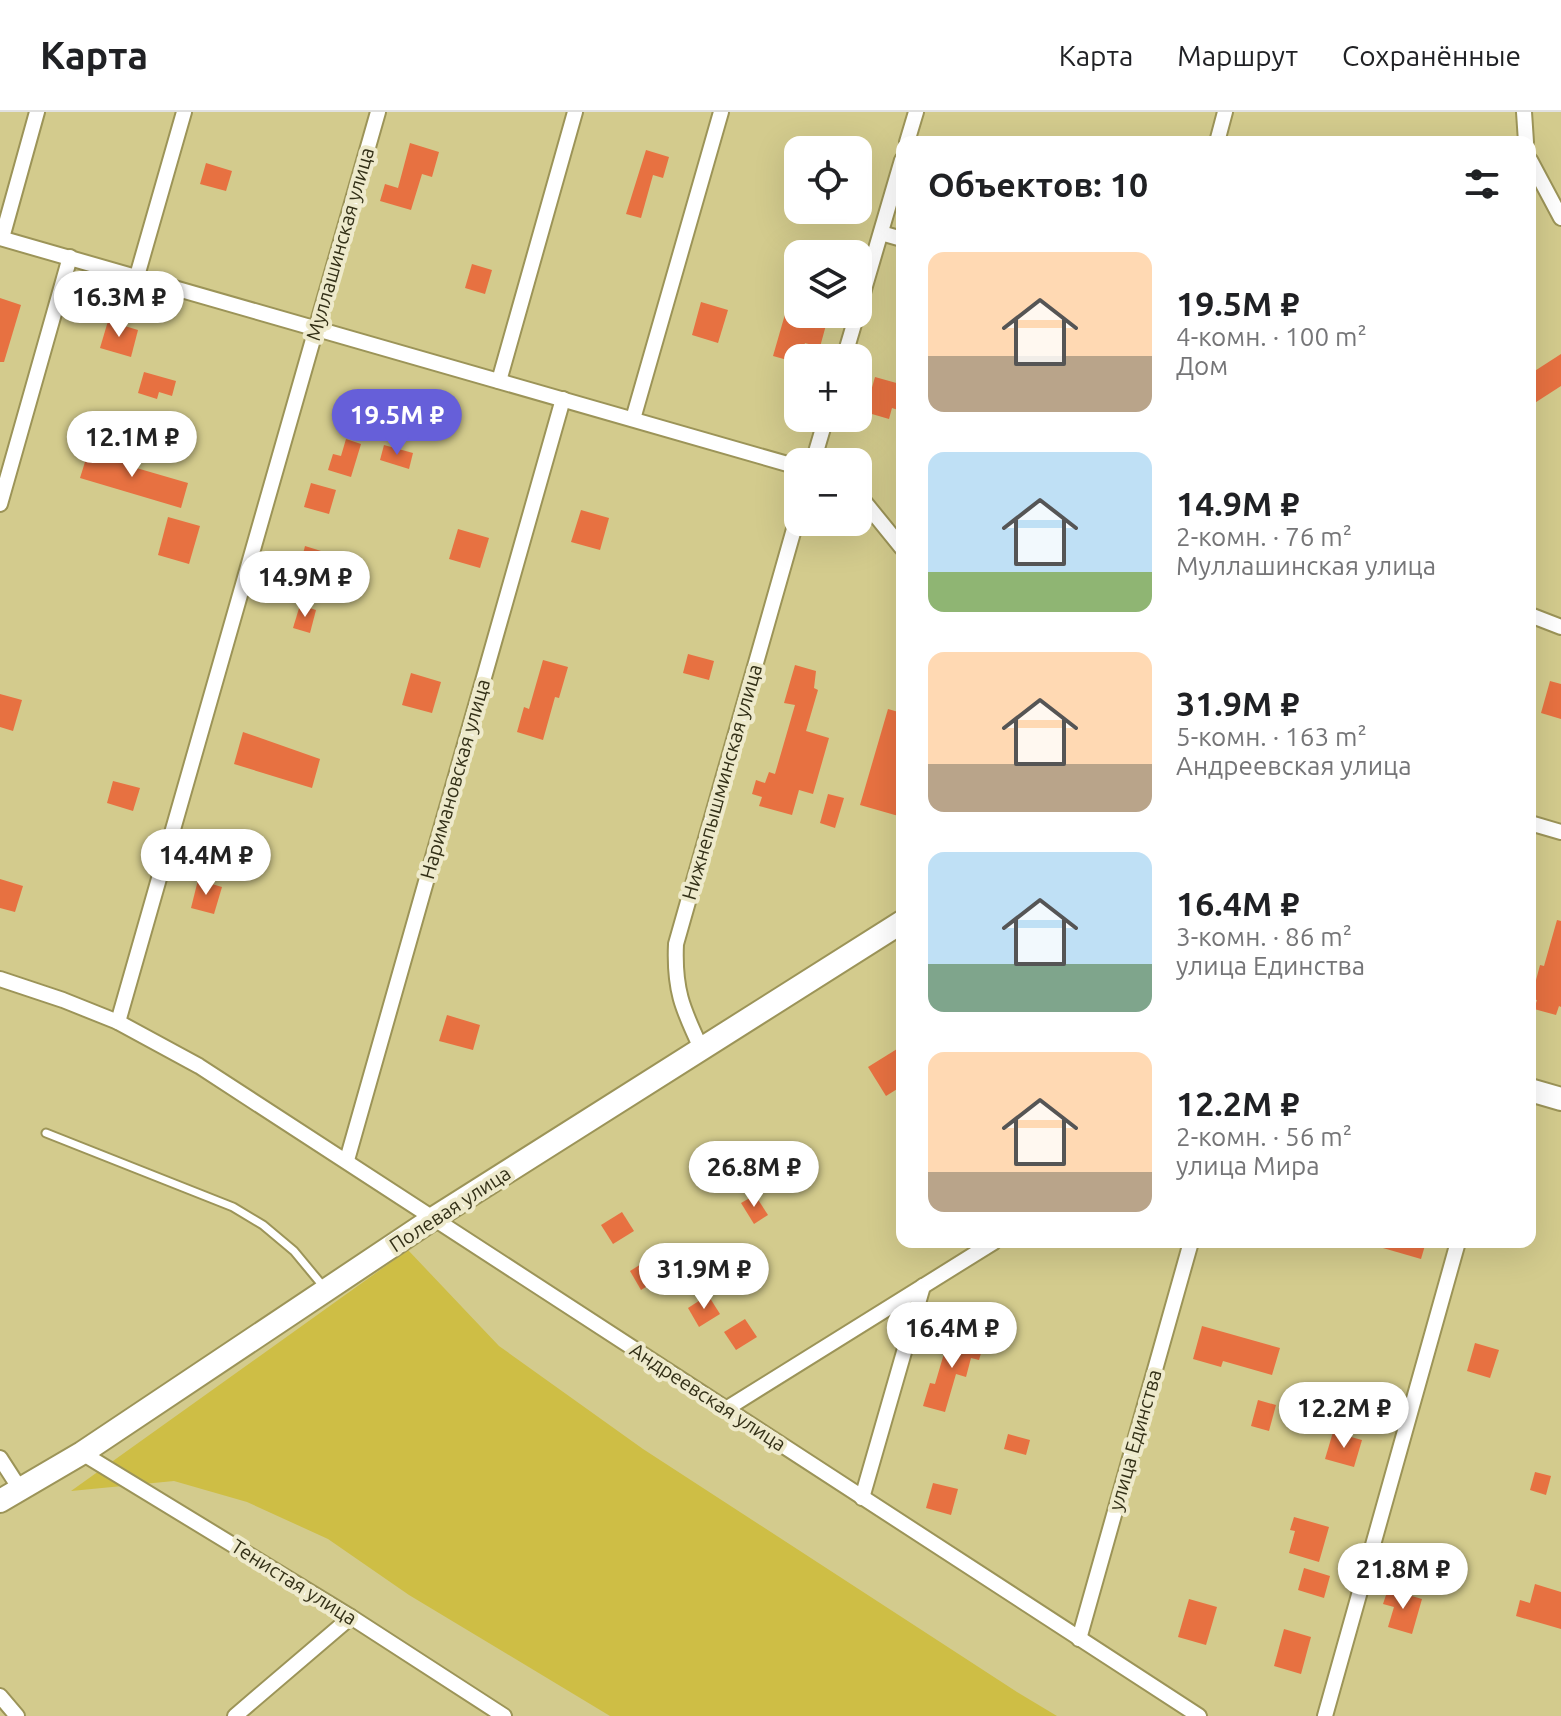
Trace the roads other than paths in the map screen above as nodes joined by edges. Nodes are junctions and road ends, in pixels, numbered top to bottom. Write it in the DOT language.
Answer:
graph roads {
  1 [pos="37,112"];
  2 [pos="184,112"];
  3 [pos="378,112"];
  4 [pos="575,112"];
  5 [pos="721,112"];
  6 [pos="916,112"];
  7 [pos="1225,112"];
  8 [pos="1524,112"];
  9 [pos="909,136"];
  10 [pos="1219,136"];
  11 [pos="1526,136"];
  12 [pos="1536,171"];
  13 [pos="896,181"];
  14 [pos="1561,218"];
  15 [pos="881,233"];
  16 [pos="896,237"];
  17 [pos="1,238"];
  18 [pos="70,257"];
  19 [pos="872,264"];
  20 [pos="137,276"];
  21 [pos="317,329"];
  22 [pos="499,381"];
  23 [pos="563,399"];
  24 [pos="633,419"];
  25 [pos="784,463"];
  26 [pos="0,504"];
  27 [pos="872,511"];
  28 [pos="792,536"];
  29 [pos="896,541"];
  30 [pos="1536,617"];
  31 [pos="1561,627"];
  32 [pos="1536,825"];
  33 [pos="1561,832"];
  34 [pos="896,926"];
  35 [pos="0,979"];
  36 [pos="118,1022"];
  37 [pos="701,1048"];
  38 [pos="1536,1092"];
  39 [pos="1561,1099"];
  40 [pos="46,1133"];
  41 [pos="347,1160"];
  42 [pos="434,1218"];
  43 [pos="984,1248"];
  44 [pos="1189,1248"];
  45 [pos="1456,1248"];
  46 [pos="923,1286"];
  47 [pos="326,1290"];
  48 [pos="726,1409"];
  49 [pos="82,1453"];
  50 [pos="0,1458"];
  51 [pos="20,1489"];
  52 [pos="862,1498"];
  53 [pos="0,1501"];
  54 [pos="351,1617"];
  55 [pos="1079,1639"];
  56 [pos="0,1696"];
  57 [pos="17,1716"];
  58 [pos="235,1716"];
  59 [pos="504,1716"];
  60 [pos="1199,1716"];
  61 [pos="1325,1716"];
  1 -- 17 [label="street"];
  2 -- 20 [label="street"];
  3 -- 21 [label="street, Муллашинская улица"];
  4 -- 22 [label="street"];
  5 -- 24 [label="street"];
  6 -- 9 [label="street"];
  7 -- 10 [label="street"];
  8 -- 11 [label="street"];
  12 -- 14 [label="street"];
  13 -- 15 [label="street"];
  15 -- 16 [label="street"];
  15 -- 19 [label="street"];
  17 -- 18 [label="street"];
  18 -- 20 [label="street"];
  18 -- 26 [label="street"];
  20 -- 21 [label="street"];
  21 -- 22 [label="street"];
  21 -- 36 [label="street, Муллашинская улица"];
  22 -- 23 [label="street"];
  23 -- 24 [label="street"];
  23 -- 41 [label="street, Наримановская улица"];
  24 -- 25 [label="street"];
  27 -- 29 [label="street"];
  28 -- 37 [label="street, Нижнепышминская улица"];
  30 -- 31 [label="street"];
  32 -- 33 [label="street"];
  34 -- 37 [label="street, Полевая улица"];
  35 -- 36 [label="street, Андреевская улица"];
  36 -- 41 [label="street, Андреевская улица"];
  37 -- 42 [label="street, Полевая улица"];
  38 -- 39 [label="street"];
  40 -- 47 [label="lane"];
  41 -- 42 [label="street, Андреевская улица"];
  42 -- 47 [label="street, Полевая улица"];
  42 -- 48 [label="street, Андреевская улица"];
  43 -- 46 [label="street"];
  44 -- 55 [label="street, улица Единства"];
  45 -- 61 [label="street"];
  46 -- 48 [label="street"];
  46 -- 52 [label="street"];
  47 -- 49 [label="street, Полевая улица"];
  48 -- 52 [label="street, Андреевская улица"];
  49 -- 51 [label="street, Полевая улица"];
  49 -- 54 [label="street, Тенистая улица"];
  50 -- 51 [label="street"];
  51 -- 53 [label="street, Полевая улица"];
  52 -- 55 [label="street, Андреевская улица"];
  54 -- 58 [label="street"];
  54 -- 59 [label="street, Тенистая улица"];
  55 -- 60 [label="street, Андреевская улица"];
  56 -- 57 [label="street"];
}
